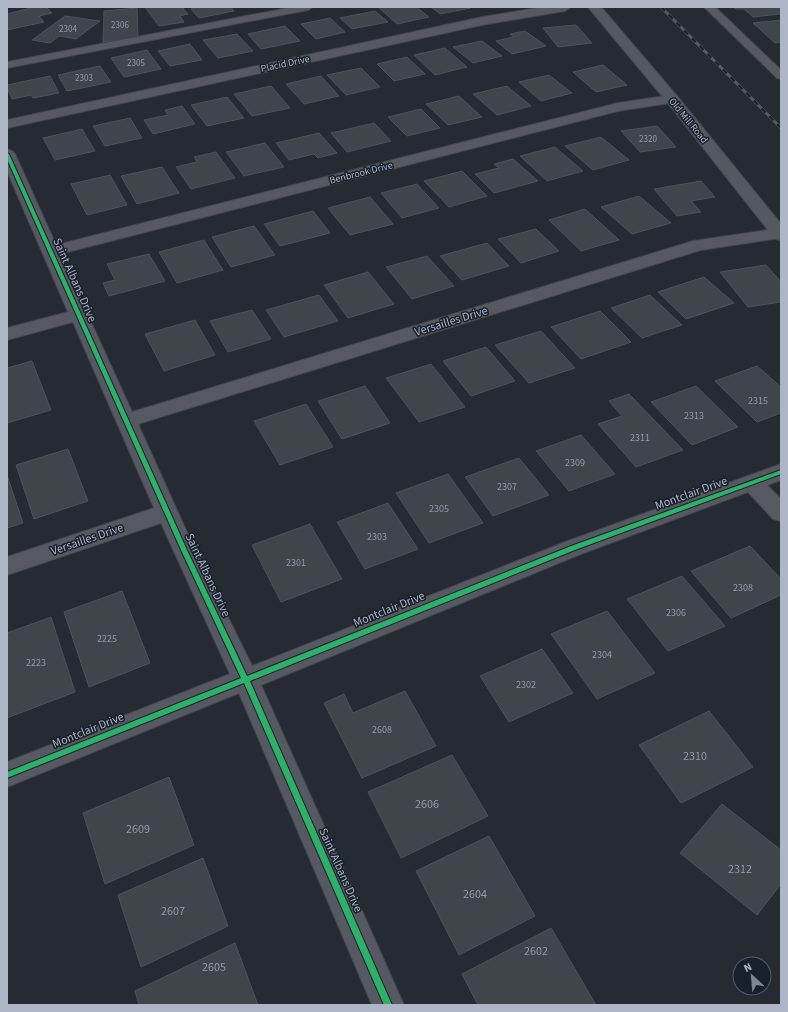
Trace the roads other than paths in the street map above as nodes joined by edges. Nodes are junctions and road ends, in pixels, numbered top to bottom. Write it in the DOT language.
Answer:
graph roads {
  1 [pos="308,7"];
  2 [pos="565,7"];
  3 [pos="594,7"];
  4 [pos="709,7"];
  5 [pos="7,65"];
  6 [pos="781,76"];
  7 [pos="672,99"];
  8 [pos="7,124"];
  9 [pos="7,154"];
  10 [pos="12,178"];
  11 [pos="780,234"];
  12 [pos="50,252"];
  13 [pos="78,315"];
  14 [pos="7,334"];
  15 [pos="126,422"];
  16 [pos="781,472"];
  17 [pos="751,482"];
  18 [pos="167,512"];
  19 [pos="781,513"];
  20 [pos="7,566"];
  21 [pos="245,678"];
  22 [pos="7,774"];
  23 [pos="388,1005"];
  1 -- 5 [label="lane"];
  2 -- 8 [label="street, Placid Drive"];
  3 -- 7 [label="street, Old Mill Road"];
  4 -- 6 [label="lane"];
  7 -- 11 [label="street, Old Mill Road"];
  7 -- 12 [label="street, Benbrook Drive"];
  9 -- 10 [label="street, Saint Albans Drive"];
  10 -- 12 [label="street, Saint Albans Drive"];
  11 -- 15 [label="street, Versailles Drive"];
  12 -- 13 [label="street, Saint Albans Drive"];
  13 -- 14 [label="street"];
  13 -- 15 [label="street, Saint Albans Drive"];
  15 -- 18 [label="street, Saint Albans Drive"];
  16 -- 17 [label="street, Montclair Drive"];
  17 -- 19 [label="street"];
  17 -- 21 [label="street, Montclair Drive"];
  18 -- 20 [label="street, Versailles Drive"];
  18 -- 21 [label="street, Saint Albans Drive"];
  21 -- 22 [label="street, Montclair Drive"];
  21 -- 23 [label="street, Saint Albans Drive"];
}
